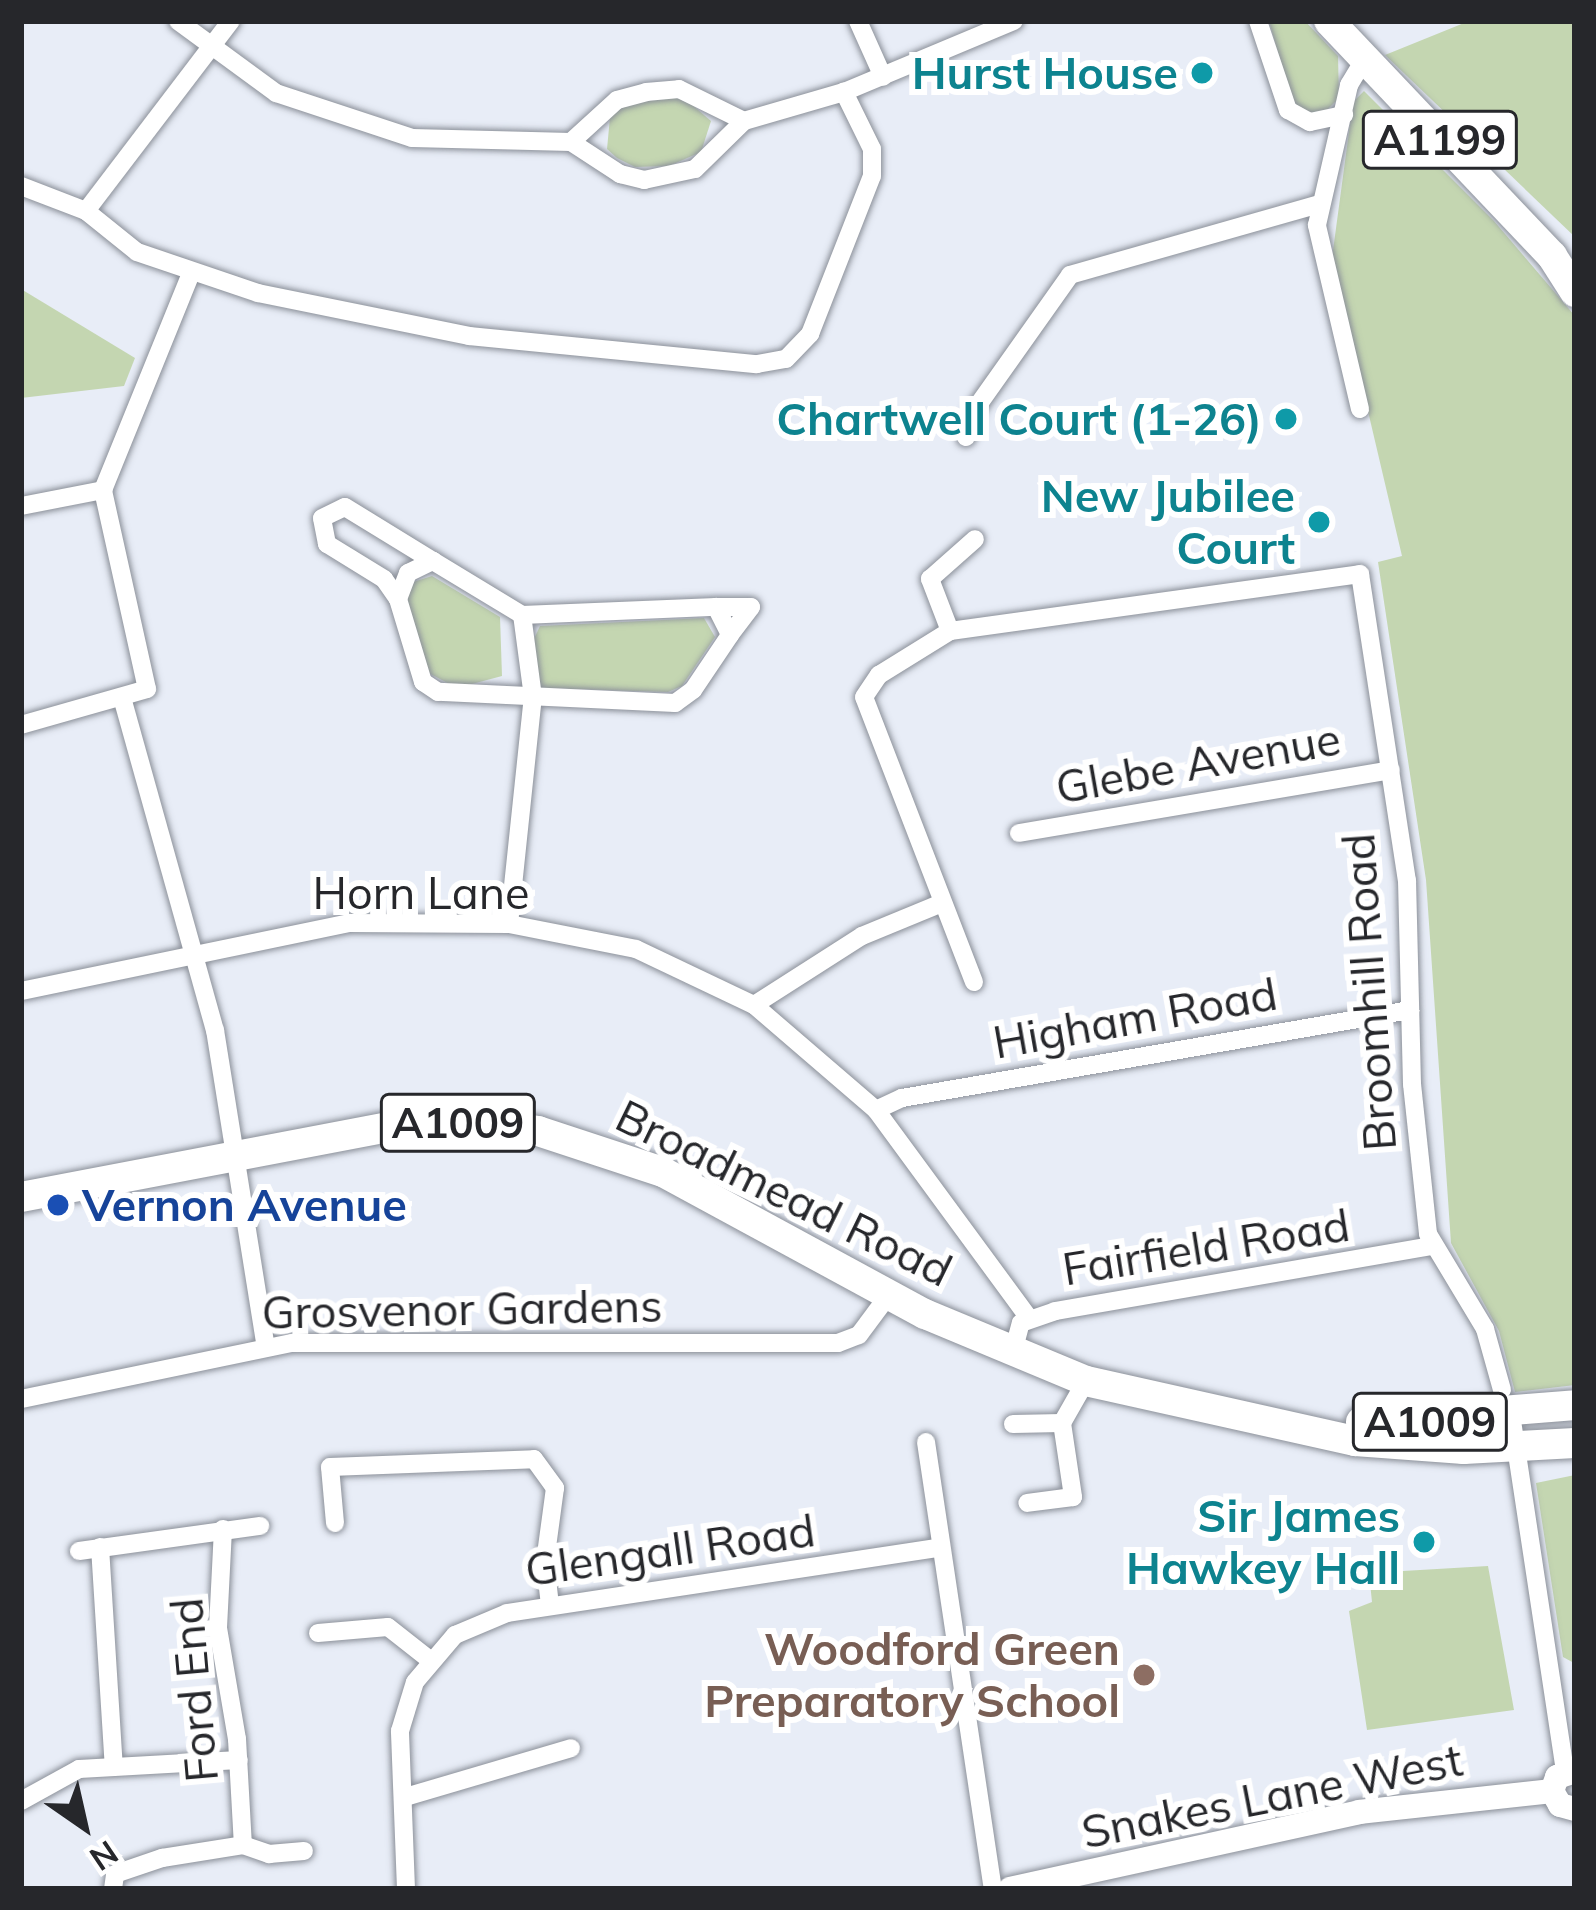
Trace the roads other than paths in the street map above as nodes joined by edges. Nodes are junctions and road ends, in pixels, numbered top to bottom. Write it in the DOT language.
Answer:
graph roads {
  1 [pos="178,21"];
  2 [pos="231,21"];
  3 [pos="858,21"];
  4 [pos="1014,21"];
  5 [pos="1258,21"];
  6 [pos="1329,21"];
  7 [pos="210,46"];
  8 [pos="1364,60"];
  9 [pos="883,76"];
  10 [pos="844,92"];
  11 [pos="1344,115"];
  12 [pos="744,121"];
  13 [pos="571,142"];
  14 [pos="21,186"];
  15 [pos="1319,203"];
  16 [pos="86,212"];
  17 [pos="1563,260"];
  18 [pos="192,272"];
  19 [pos="1575,292"];
  20 [pos="1360,409"];
  21 [pos="966,437"];
  22 [pos="103,490"];
  23 [pos="21,506"];
  24 [pos="975,539"];
  25 [pos="434,561"];
  26 [pos="398,599"];
  27 [pos="522,614"];
  28 [pos="950,631"];
  29 [pos="533,697"];
  30 [pos="123,700"];
  31 [pos="21,725"];
  32 [pos="1391,770"];
  33 [pos="1019,833"];
  34 [pos="942,903"];
  35 [pos="509,924"];
  36 [pos="197,953"];
  37 [pos="974,982"];
  38 [pos="21,991"];
  39 [pos="754,1005"];
  40 [pos="1410,1010"];
  41 [pos="876,1110"];
  42 [pos="239,1150"];
  43 [pos="21,1197"];
  44 [pos="1433,1246"];
  45 [pos="888,1296"];
  46 [pos="1029,1318"];
  47 [pos="266,1348"];
  48 [pos="1013,1352"];
  49 [pos="1086,1381"];
  50 [pos="21,1399"];
  51 [pos="1506,1402"];
  52 [pos="1575,1405"];
  53 [pos="1062,1423"];
  54 [pos="1283,1423"];
  55 [pos="1013,1424"];
  56 [pos="926,1442"];
  57 [pos="1575,1443"];
  58 [pos="1518,1448"];
  59 [pos="1027,1503"];
  60 [pos="335,1523"];
  61 [pos="260,1526"];
  62 [pos="223,1529"];
  63 [pos="100,1547"];
  64 [pos="936,1548"];
  65 [pos="79,1550"];
  66 [pos="550,1605"];
  67 [pos="318,1633"];
  68 [pos="430,1660"];
  69 [pos="571,1748"];
  70 [pos="239,1760"];
  71 [pos="114,1767"];
  72 [pos="1564,1778"];
  73 [pos="405,1797"];
  74 [pos="21,1801"];
  75 [pos="1575,1809"];
  76 [pos="243,1845"];
  77 [pos="304,1851"];
  78 [pos="113,1889"];
  79 [pos="406,1889"];
  80 [pos="993,1889"];
  81 [pos="1010,1889"];
  1 -- 7 [label="street"];
  2 -- 7 [label="street"];
  3 -- 9 [label="street"];
  4 -- 9 [label="street"];
  5 -- 11 [label="street"];
  6 -- 8 [label="main road, A1199"];
  7 -- 13 [label="street"];
  7 -- 16 [label="street"];
  8 -- 11 [label="street"];
  8 -- 17 [label="main road, A1199"];
  9 -- 10 [label="street"];
  10 -- 12 [label="street"];
  10 -- 18 [label="street"];
  11 -- 15 [label="street"];
  12 -- 13 [label="street"];
  12 -- 13 [label="street"];
  14 -- 16 [label="street"];
  15 -- 20 [label="street"];
  15 -- 21 [label="street"];
  16 -- 18 [label="street"];
  17 -- 19 [label="main road, A1199"];
  18 -- 22 [label="street"];
  22 -- 23 [label="street"];
  22 -- 30 [label="street"];
  24 -- 28 [label="street"];
  25 -- 26 [label="street"];
  25 -- 26 [label="street"];
  25 -- 27 [label="street"];
  26 -- 29 [label="street"];
  27 -- 29 [label="street"];
  27 -- 29 [label="street"];
  28 -- 32 [label="street, Broomhill Road"];
  28 -- 34 [label="street"];
  29 -- 35 [label="street"];
  30 -- 31 [label="street"];
  30 -- 36 [label="street"];
  32 -- 33 [label="street, Glebe Avenue"];
  32 -- 40 [label="street, Broomhill Road"];
  34 -- 37 [label="street"];
  34 -- 39 [label="street"];
  35 -- 36 [label="street, Horn Lane"];
  35 -- 39 [label="street, Horn Lane"];
  36 -- 38 [label="street, Horn Lane"];
  36 -- 42 [label="street"];
  39 -- 41 [label="street, Horn Lane"];
  40 -- 41 [label="street, Higham Road"];
  40 -- 44 [label="street, Broomhill Road"];
  41 -- 46 [label="street, Horn Lane"];
  42 -- 43 [label="main road, Broadmead Road / A1009"];
  42 -- 45 [label="main road, Broadmead Road / A1009"];
  42 -- 47 [label="street"];
  44 -- 46 [label="street, Fairfield Road"];
  44 -- 51 [label="street, Broomhill Road"];
  45 -- 47 [label="street, Grosvenor Gardens"];
  45 -- 48 [label="main road, Broadmead Road / A1009"];
  46 -- 48 [label="street, Fairfield Road"];
  47 -- 50 [label="street, Grosvenor Gardens"];
  48 -- 49 [label="main road, Broadmead Road / A1009"];
  49 -- 53 [label="street"];
  49 -- 54 [label="main road, Broadmead Road / A1009"];
  51 -- 52 [label="main road, Broadmead Road / A1009"];
  51 -- 54 [label="main road, Broadmead Road / A1009"];
  51 -- 58 [label="street, Broomhill Road"];
  53 -- 55 [label="street"];
  53 -- 59 [label="street"];
  54 -- 58 [label="main road, Broadmead Road / A1009"];
  56 -- 64 [label="street"];
  57 -- 58 [label="main road, Broadmead Road / A1009"];
  58 -- 72 [label="street, Broomhill Road"];
  60 -- 66 [label="street"];
  61 -- 62 [label="street"];
  62 -- 63 [label="street"];
  62 -- 70 [label="street, Ford End"];
  63 -- 65 [label="street"];
  63 -- 71 [label="street"];
  64 -- 66 [label="street, Glengall Road"];
  64 -- 80 [label="street"];
  66 -- 68 [label="street, Glengall Road"];
  67 -- 68 [label="street"];
  68 -- 73 [label="street, Glengall Road"];
  69 -- 73 [label="street"];
  70 -- 71 [label="street"];
  70 -- 76 [label="street, Ford End"];
  71 -- 74 [label="street"];
  72 -- 75 [label="street"];
  72 -- 81 [label="street, Snakes Lane West"];
  73 -- 79 [label="street, Glengall Road"];
  76 -- 77 [label="street, Ford End"];
  76 -- 78 [label="street, Ford End"];
}
